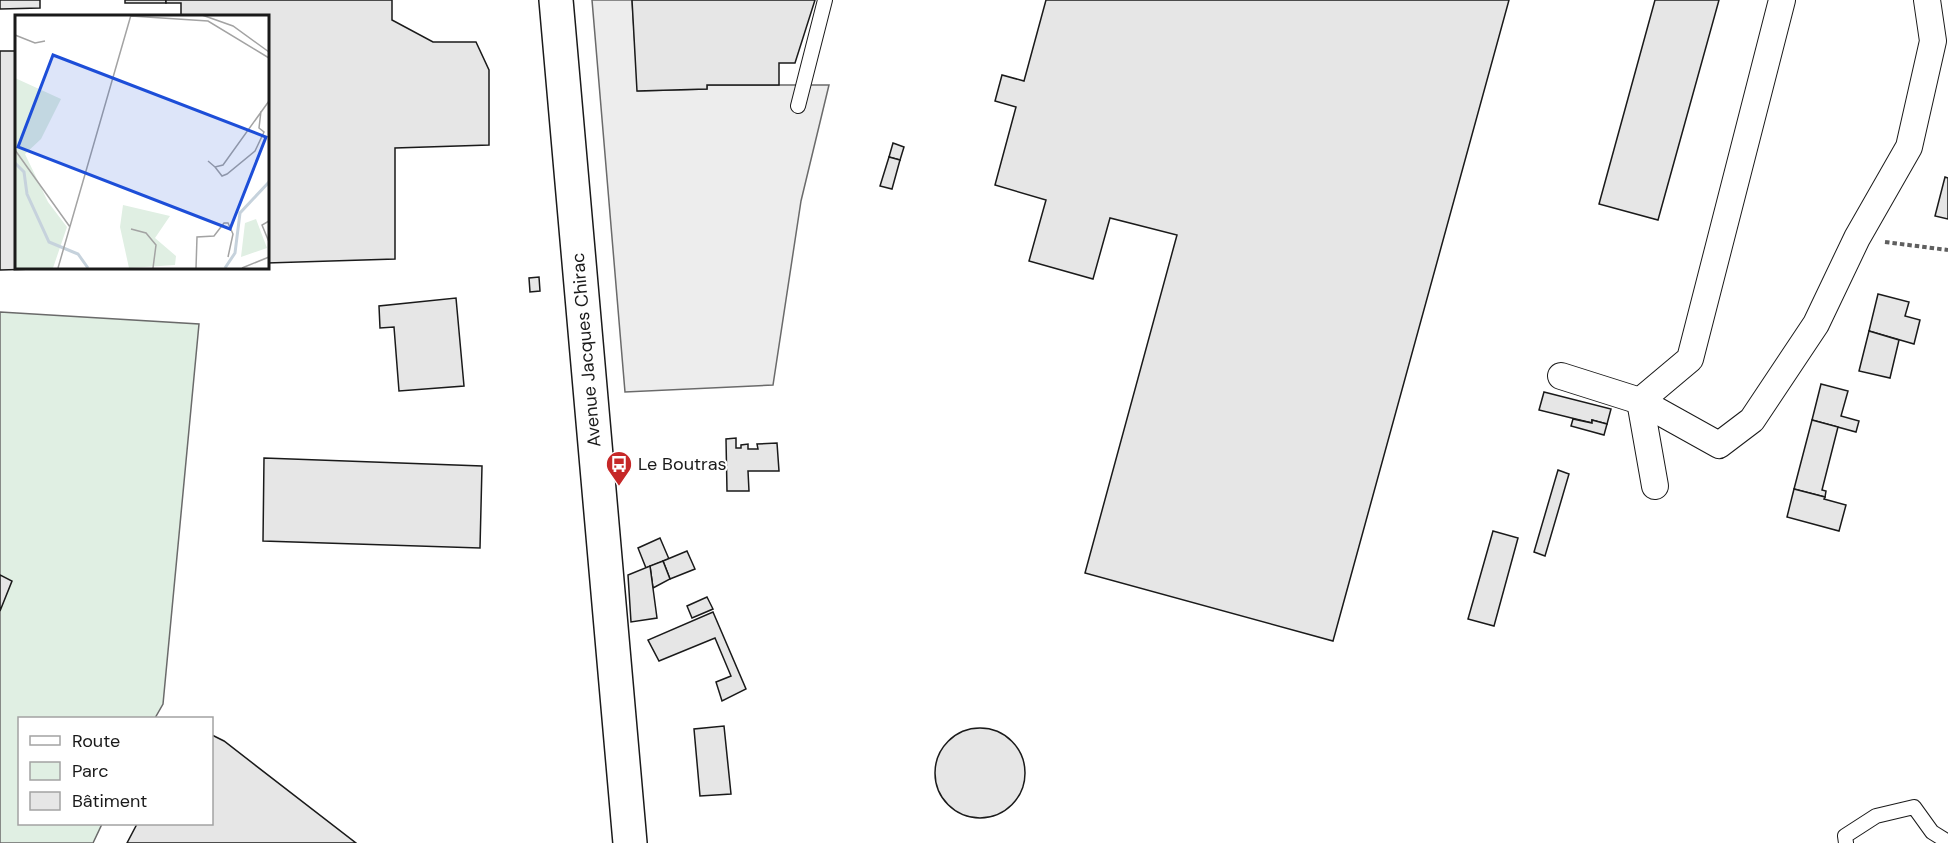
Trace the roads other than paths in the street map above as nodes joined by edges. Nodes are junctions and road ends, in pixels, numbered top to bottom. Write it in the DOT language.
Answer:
graph roads {
  1 [pos="556,0"];
  2 [pos="825,0"];
  3 [pos="1782,0"];
  4 [pos="1927,0"];
  5 [pos="798,106"];
  6 [pos="1561,376"];
  7 [pos="1640,401"];
  8 [pos="1655,486"];
  9 [pos="1948,842"];
  10 [pos="630,843"];
  11 [pos="1846,843"];
  1 -- 10 [label="main road, Avenue Jacques Chirac"];
  2 -- 5 [label="lane"];
  3 -- 7 [label="street"];
  4 -- 7 [label="street"];
  6 -- 7 [label="street"];
  7 -- 8 [label="street"];
  9 -- 11 [label="lane"];
}
